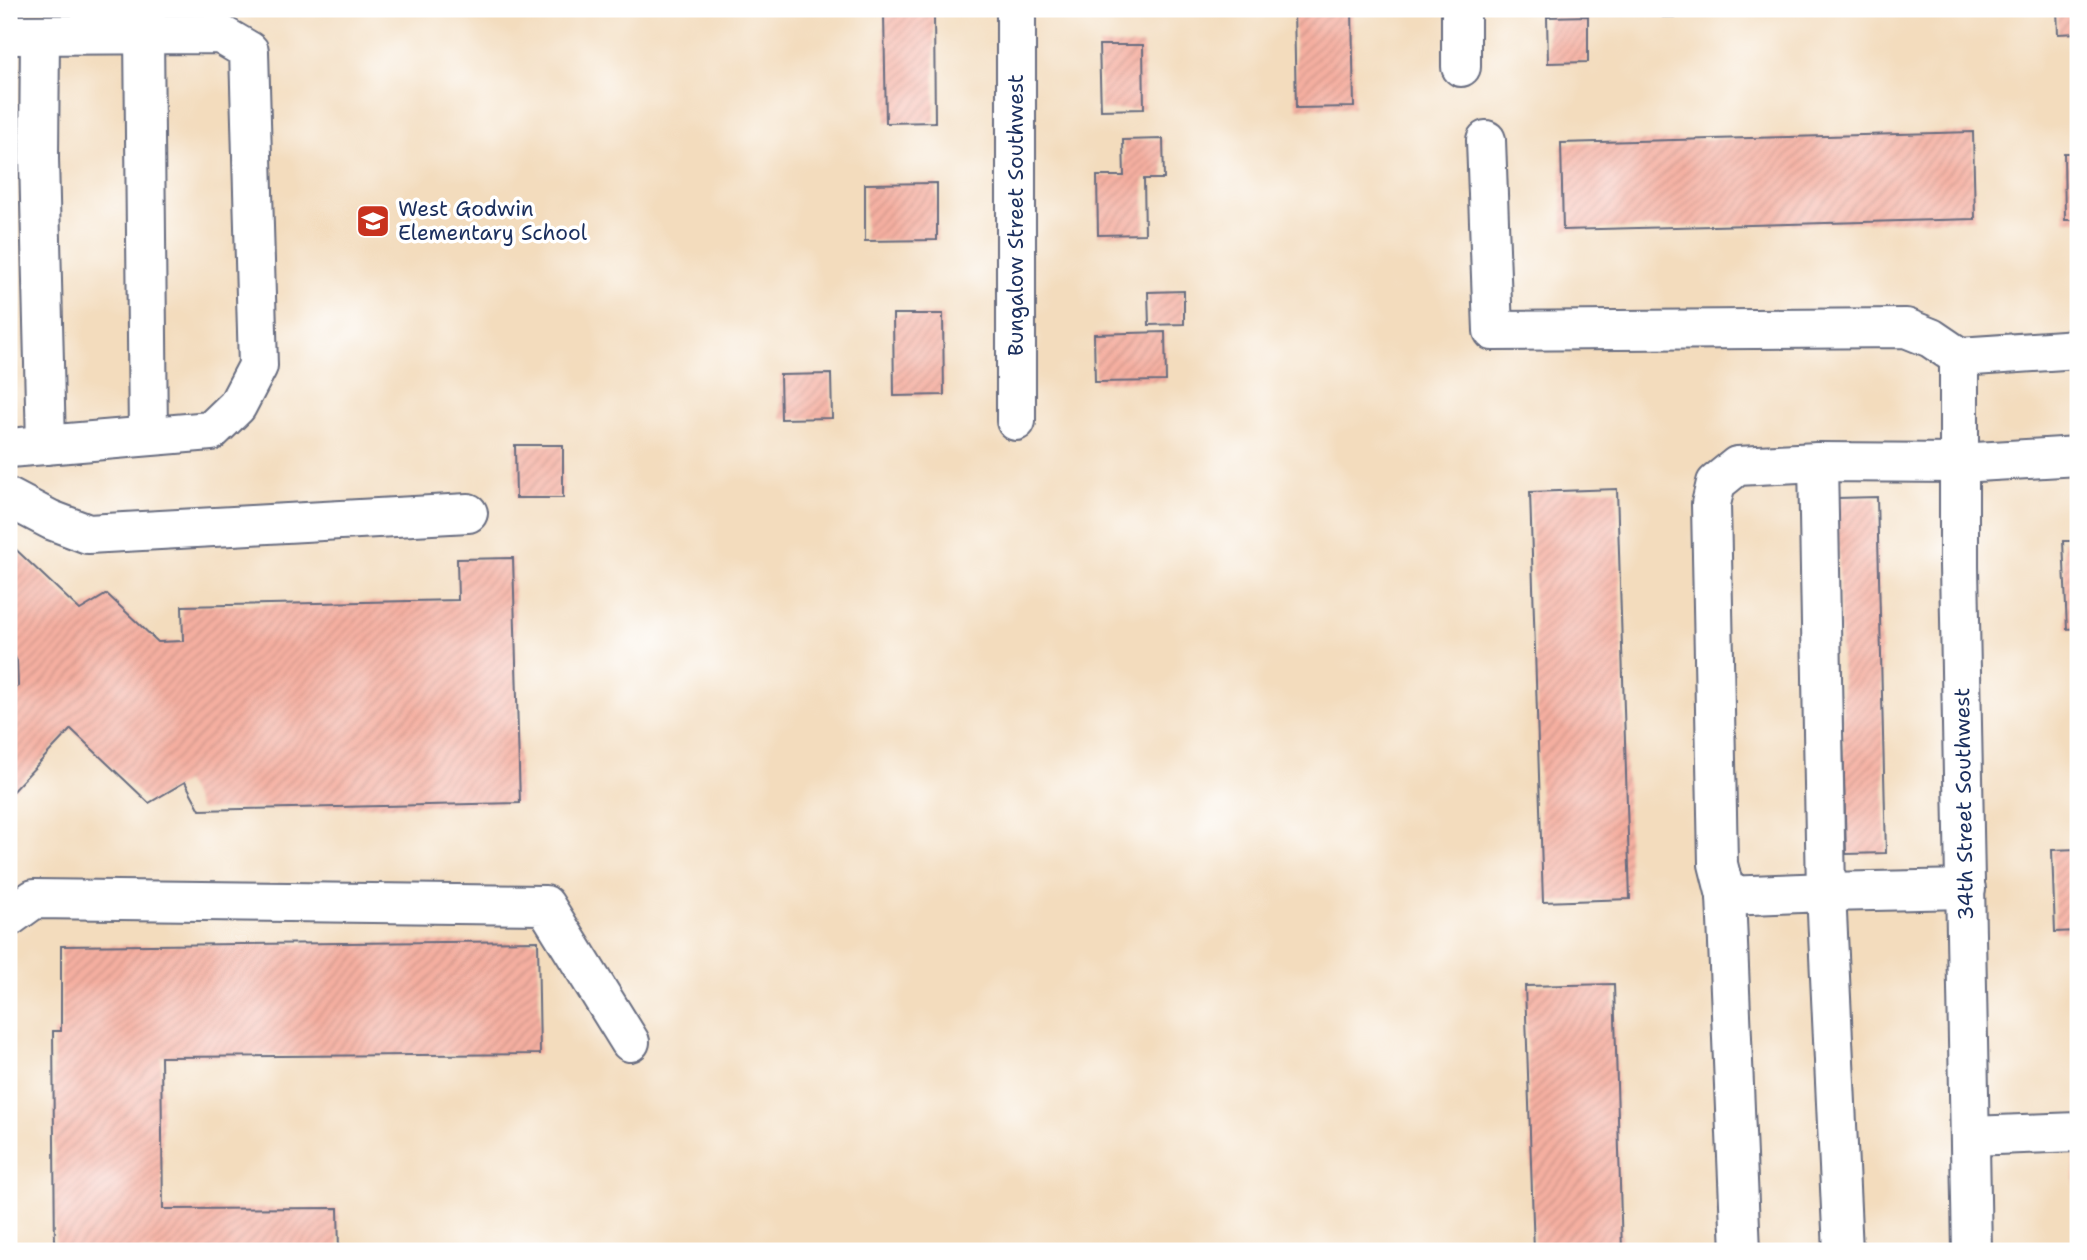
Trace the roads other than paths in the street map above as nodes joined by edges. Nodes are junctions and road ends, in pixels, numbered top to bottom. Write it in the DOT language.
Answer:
graph roads {
  1 [pos="1016,9"];
  2 [pos="1461,9"];
  3 [pos="144,34"];
  4 [pos="25,35"];
  5 [pos="1461,67"];
  6 [pos="1486,140"];
  7 [pos="2078,349"];
  8 [pos="1959,357"];
  9 [pos="1016,421"];
  10 [pos="148,436"];
  11 [pos="28,446"];
  12 [pos="2078,456"];
  13 [pos="1818,461"];
  14 [pos="1959,463"];
  15 [pos="9,498"];
  16 [pos="468,513"];
  17 [pos="1966,889"];
  18 [pos="1826,892"];
  19 [pos="1726,896"];
  20 [pos="9,917"];
  21 [pos="630,1042"];
  22 [pos="2078,1132"];
  23 [pos="1971,1136"];
  24 [pos="1741,1251"];
  25 [pos="1843,1251"];
  26 [pos="1972,1251"];
  1 -- 9 [label="street, Bungalow Street Southwest"];
  2 -- 5 [label="street"];
  3 -- 4 [label="street"];
  3 -- 10 [label="street"];
  3 -- 10 [label="street"];
  4 -- 11 [label="street"];
  6 -- 8 [label="street"];
  7 -- 8 [label="street"];
  8 -- 14 [label="street, 34th Street Southwest"];
  10 -- 11 [label="street"];
  12 -- 14 [label="street"];
  13 -- 14 [label="street"];
  13 -- 18 [label="street"];
  13 -- 19 [label="street"];
  14 -- 17 [label="street, 34th Street Southwest"];
  15 -- 16 [label="street"];
  17 -- 18 [label="street"];
  17 -- 23 [label="street, 34th Street Southwest"];
  18 -- 19 [label="street"];
  18 -- 25 [label="street"];
  19 -- 24 [label="street"];
  20 -- 21 [label="street"];
  22 -- 23 [label="street"];
  23 -- 26 [label="street, 34th Street Southwest"];
}
